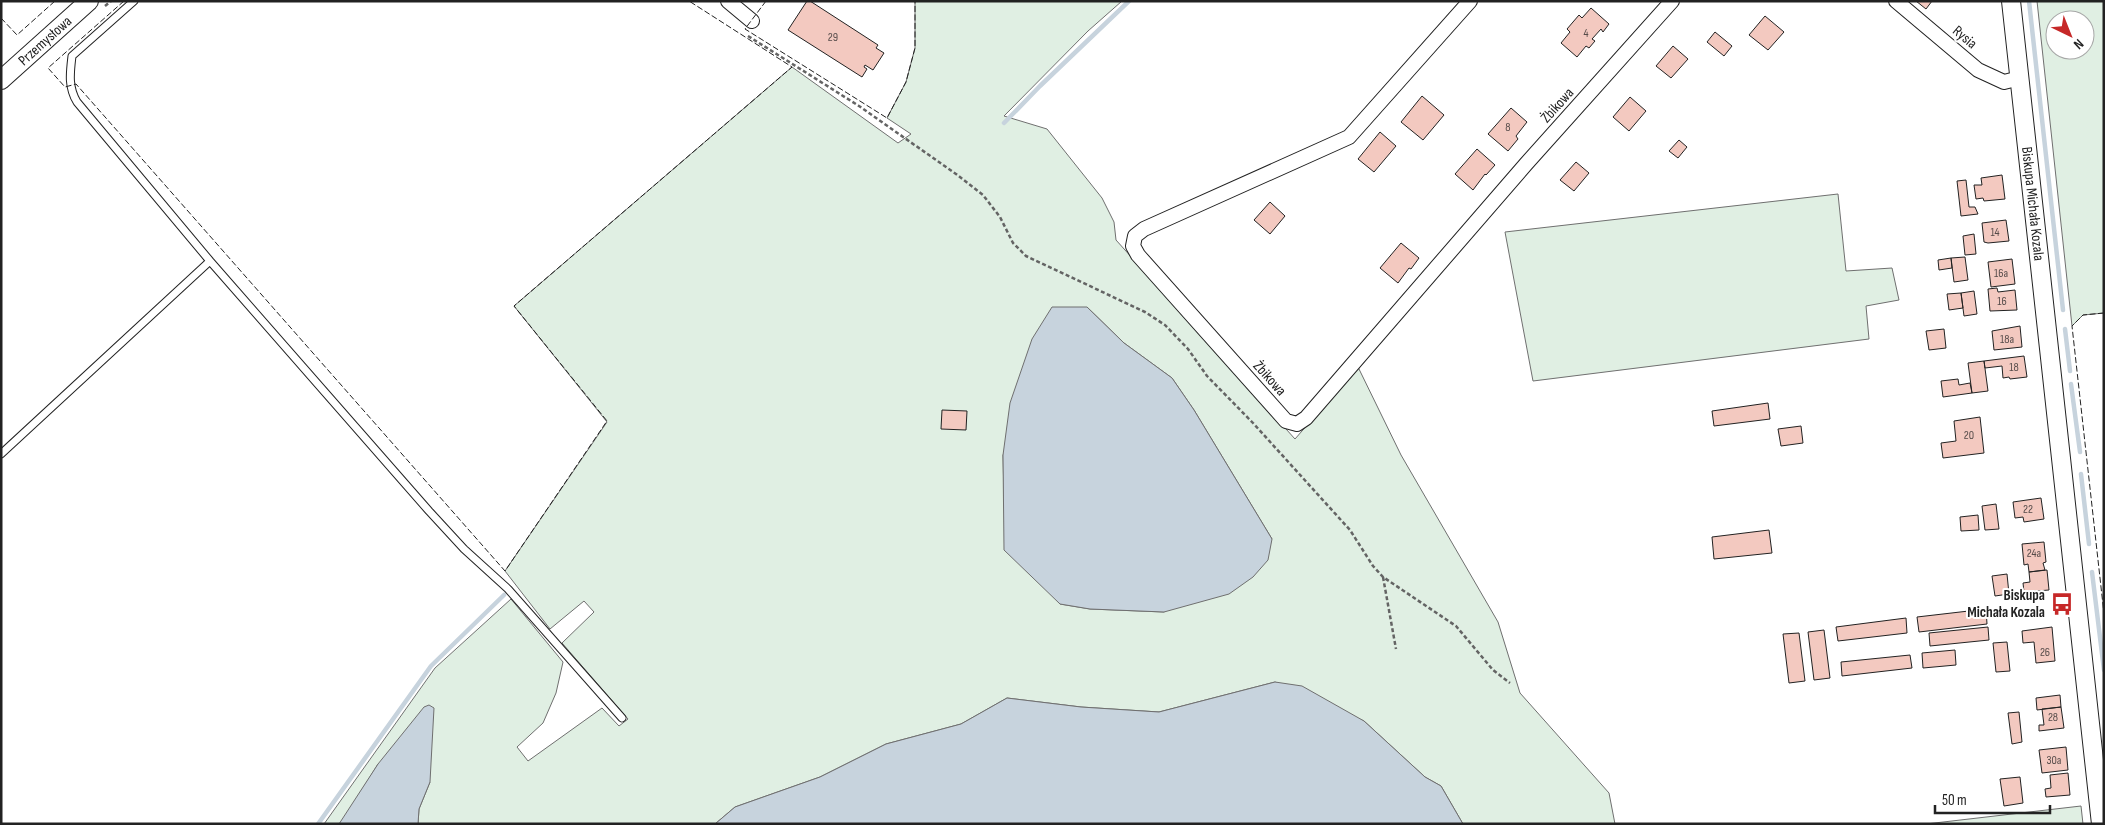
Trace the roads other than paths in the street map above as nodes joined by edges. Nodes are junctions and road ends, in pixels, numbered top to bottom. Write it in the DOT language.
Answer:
graph roads {
  1 [pos="89,1"];
  2 [pos="134,1"];
  3 [pos="728,1"];
  4 [pos="1470,1"];
  5 [pos="1672,1"];
  6 [pos="1896,1"];
  7 [pos="2011,1"];
  8 [pos="752,21"];
  9 [pos="2020,78"];
  10 [pos="1,80"];
  11 [pos="210,261"];
  12 [pos="1,454"];
  13 [pos="622,718"];
  14 [pos="2101,824"];
  1 -- 10 [label="street, Przemysłowa"];
  2 -- 11 [label="lane"];
  3 -- 8 [label="street"];
  4 -- 5 [label="street, Żbikowa"];
  6 -- 9 [label="street, Rysia"];
  7 -- 9 [label="street, Biskupa Michała Kozala"];
  9 -- 14 [label="street, Biskupa Michała Kozala"];
  11 -- 12 [label="lane"];
  11 -- 13 [label="lane"];
}
